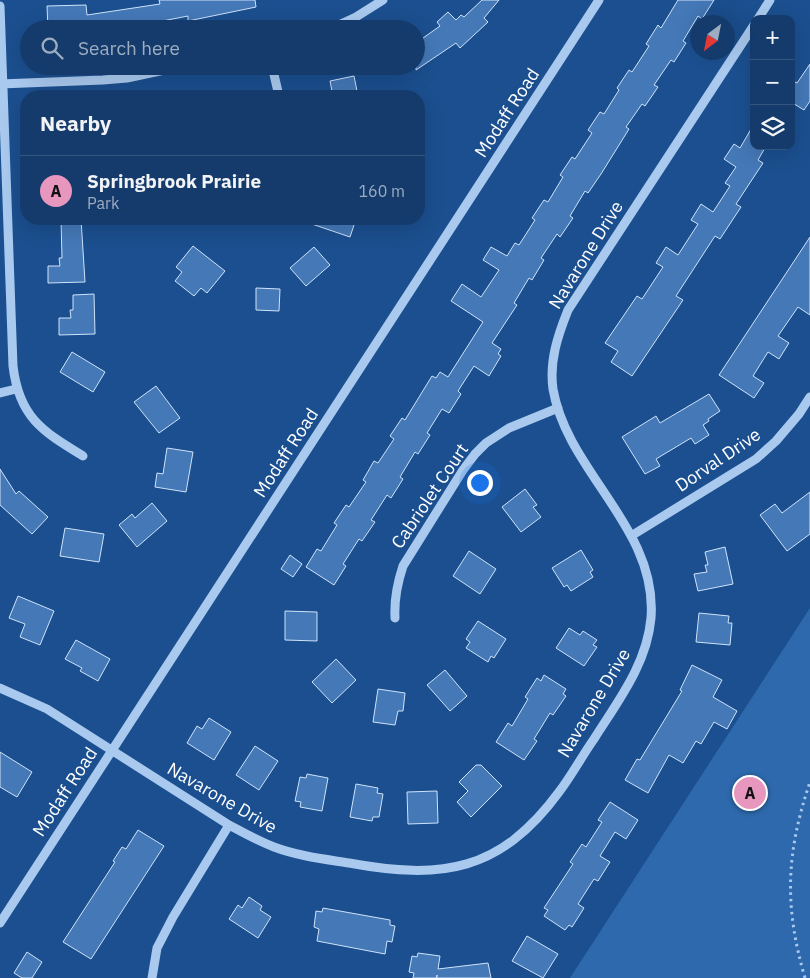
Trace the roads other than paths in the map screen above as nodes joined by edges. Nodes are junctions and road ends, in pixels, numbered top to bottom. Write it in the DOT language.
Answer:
graph roads {
  1 [pos="383,0"];
  2 [pos="599,0"];
  3 [pos="770,0"];
  4 [pos="0,6"];
  5 [pos="761,15"];
  6 [pos="350,20"];
  7 [pos="750,30"];
  8 [pos="137,75"];
  9 [pos="274,75"];
  10 [pos="2,84"];
  11 [pos="278,90"];
  12 [pos="16,389"];
  13 [pos="0,393"];
  14 [pos="810,397"];
  15 [pos="558,408"];
  16 [pos="83,456"];
  17 [pos="632,536"];
  18 [pos="395,618"];
  19 [pos="0,688"];
  20 [pos="112,750"];
  21 [pos="230,825"];
  22 [pos="0,923"];
  23 [pos="152,978"];
  1 -- 6 [label="street"];
  2 -- 20 [label="street, Modaff Road"];
  3 -- 5 [label="street"];
  4 -- 10 [label="street"];
  7 -- 15 [label="street, Navarone Drive"];
  8 -- 10 [label="street"];
  9 -- 11 [label="street"];
  10 -- 12 [label="street"];
  12 -- 13 [label="street"];
  12 -- 16 [label="street"];
  14 -- 17 [label="street, Dorval Drive"];
  15 -- 17 [label="street, Navarone Drive"];
  15 -- 18 [label="street, Cabriolet Court"];
  17 -- 21 [label="street, Navarone Drive"];
  19 -- 20 [label="street, Navarone Drive"];
  20 -- 21 [label="street, Navarone Drive"];
  20 -- 22 [label="street, Modaff Road"];
  21 -- 23 [label="street"];
}
